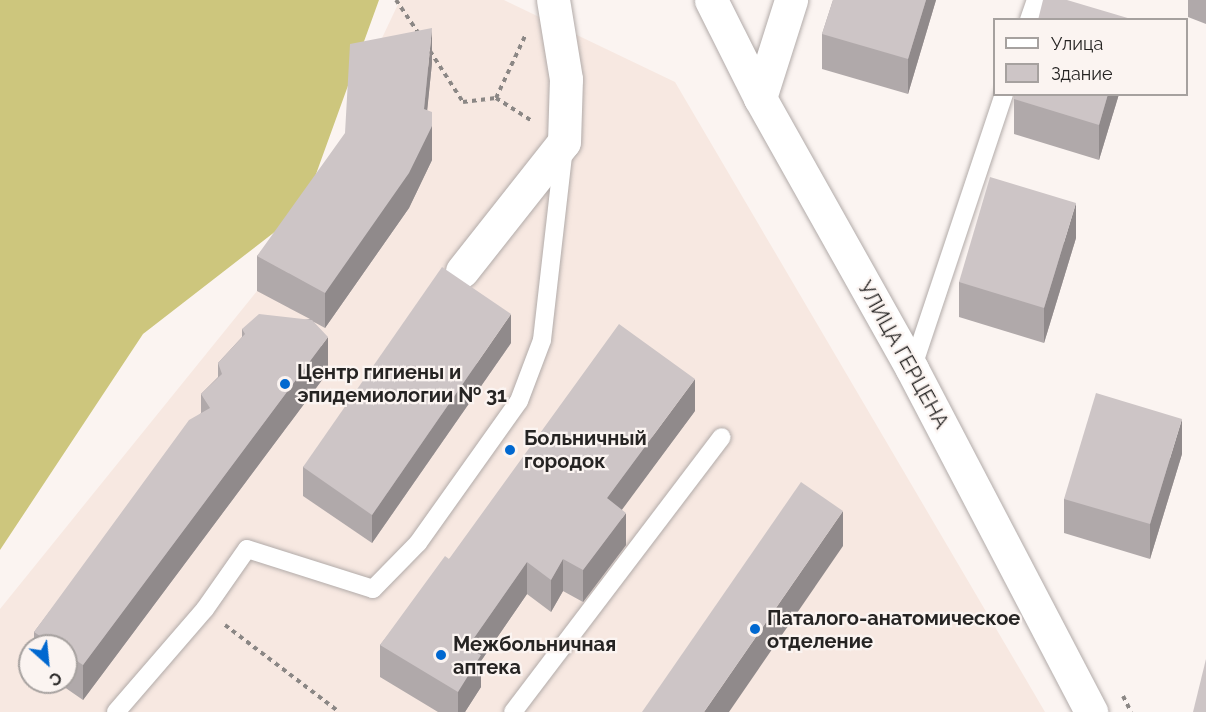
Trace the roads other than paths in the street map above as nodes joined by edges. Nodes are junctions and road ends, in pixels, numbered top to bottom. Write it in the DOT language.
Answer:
graph roads {
  1 [pos="553,0"];
  2 [pos="711,0"];
  3 [pos="791,0"];
  4 [pos="1036,0"];
  5 [pos="1030,18"];
  6 [pos="1003,96"];
  7 [pos="760,98"];
  8 [pos="564,142"];
  9 [pos="462,272"];
  10 [pos="912,369"];
  11 [pos="722,437"];
  12 [pos="116,712"];
  13 [pos="513,712"];
  14 [pos="1091,712"];
  1 -- 8 [label="street"];
  2 -- 7 [label="street, УЛИЦА ГЕРЦЕНА"];
  3 -- 7 [label="street"];
  4 -- 5 [label="lane"];
  6 -- 10 [label="lane"];
  7 -- 10 [label="street, УЛИЦА ГЕРЦЕНА"];
  8 -- 9 [label="street"];
  8 -- 12 [label="lane"];
  10 -- 14 [label="street, УЛИЦА ГЕРЦЕНА"];
  11 -- 13 [label="lane"];
}
